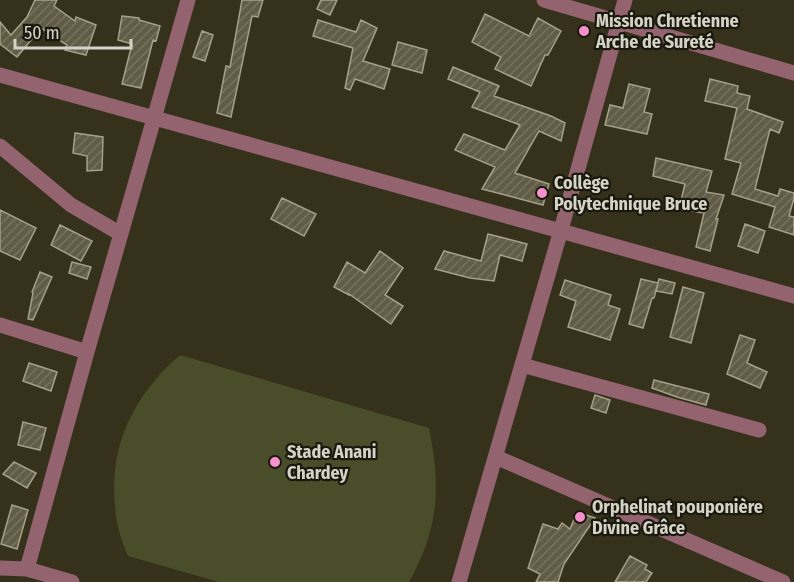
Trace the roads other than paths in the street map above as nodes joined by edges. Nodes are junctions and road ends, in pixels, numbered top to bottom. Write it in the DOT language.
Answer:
graph roads {
  1 [pos="188,0"];
  2 [pos="544,0"];
  3 [pos="625,0"];
  4 [pos="619,21"];
  5 [pos="794,73"];
  6 [pos="0,75"];
  7 [pos="154,118"];
  8 [pos="0,146"];
  9 [pos="561,230"];
  10 [pos="122,234"];
  11 [pos="794,296"];
  12 [pos="0,325"];
  13 [pos="87,352"];
  14 [pos="522,365"];
  15 [pos="759,430"];
  16 [pos="496,457"];
  17 [pos="0,568"];
  18 [pos="27,569"];
  19 [pos="72,582"];
  20 [pos="459,582"];
  21 [pos="783,582"];
  1 -- 7 [label="street"];
  2 -- 4 [label="street"];
  3 -- 4 [label="street"];
  4 -- 5 [label="street"];
  4 -- 9 [label="street"];
  6 -- 7 [label="street"];
  7 -- 9 [label="street"];
  7 -- 10 [label="street"];
  8 -- 10 [label="street"];
  9 -- 11 [label="street"];
  9 -- 14 [label="street"];
  10 -- 13 [label="street"];
  12 -- 13 [label="street"];
  13 -- 18 [label="street"];
  14 -- 15 [label="street"];
  14 -- 16 [label="street"];
  16 -- 20 [label="street"];
  16 -- 21 [label="street"];
  17 -- 18 [label="street"];
  18 -- 19 [label="street"];
}
